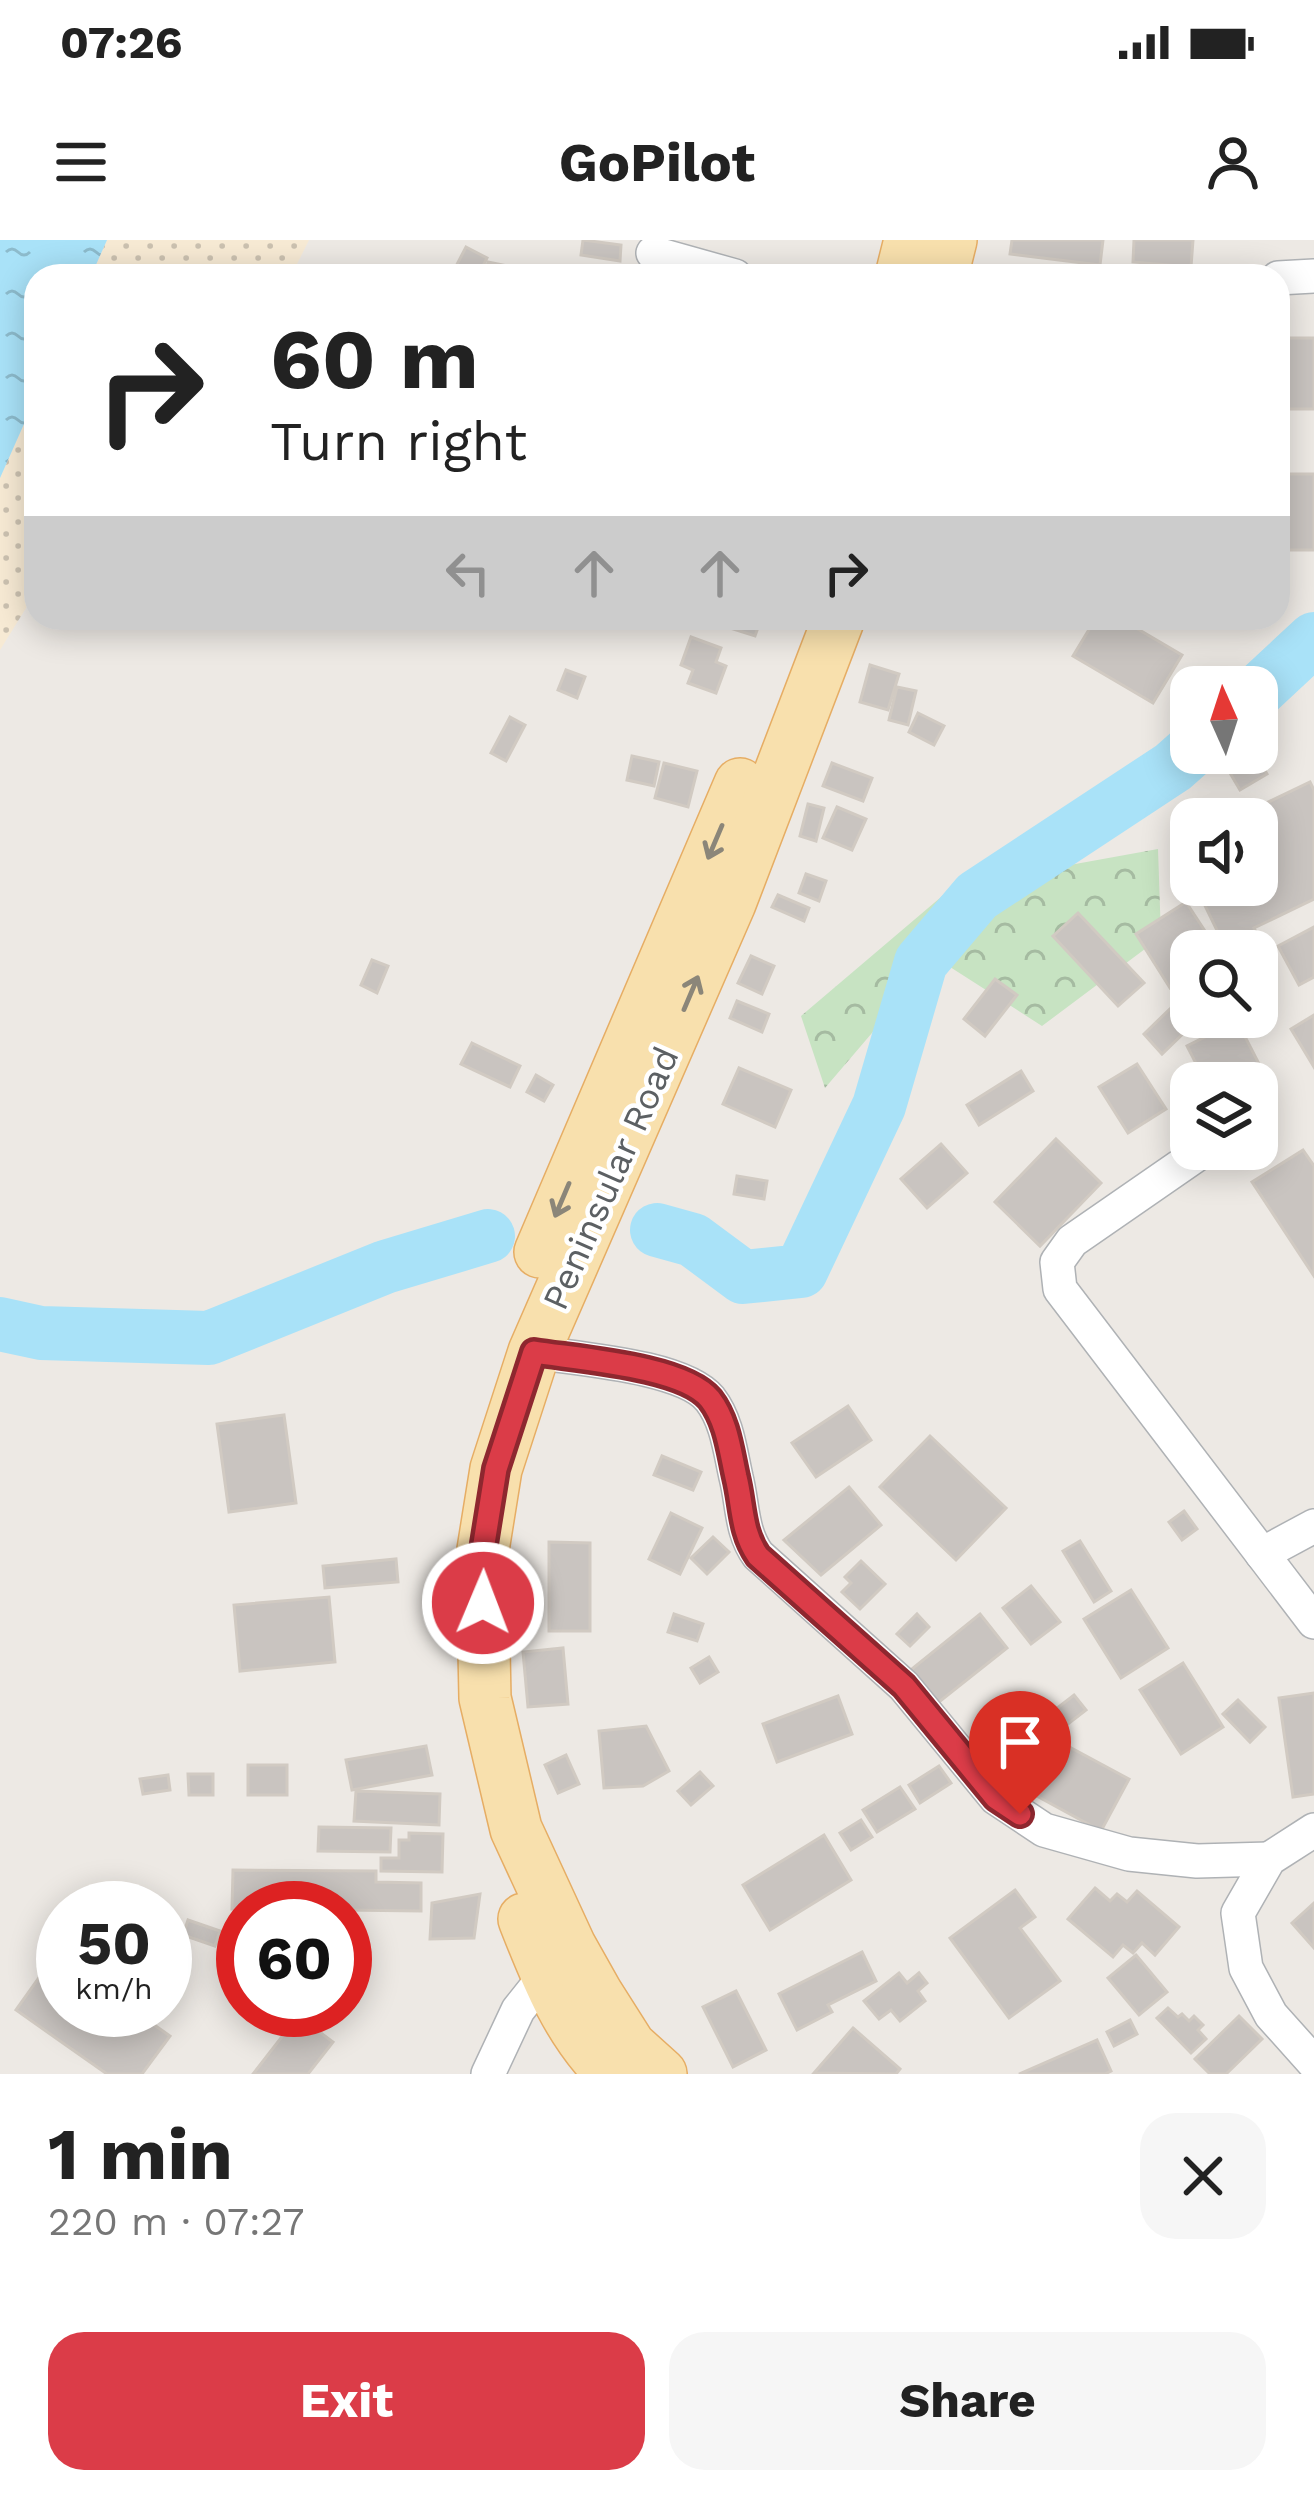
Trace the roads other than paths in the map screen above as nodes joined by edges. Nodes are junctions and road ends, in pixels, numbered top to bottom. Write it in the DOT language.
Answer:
graph roads {
  1 [pos="653,254"];
  2 [pos="690,264"];
  3 [pos="805,630"];
  4 [pos="834,630"];
  5 [pos="1174,1170"];
  6 [pos="534,1352"];
  7 [pos="1314,1526"];
  8 [pos="1262,1555"];
  9 [pos="1314,1622"];
  10 [pos="1314,1830"];
  11 [pos="1269,1859"];
  12 [pos="558,1960"];
  13 [pos="1314,2063"];
  14 [pos="488,2074"];
  15 [pos="612,2074"];
  16 [pos="661,2074"];
  1 -- 2 [label="street"];
  3 -- 12 [label="main road, Peninsular Road, one-way"];
  6 -- 4 [label="main road, Peninsular Road, one-way"];
  5 -- 8 [label="street"];
  6 -- 11 [label="street"];
  6 -- 12 [label="main road, Peninsular Road"];
  7 -- 8 [label="street"];
  8 -- 9 [label="street"];
  10 -- 11 [label="street"];
  11 -- 13 [label="street"];
  12 -- 14 [label="street"];
  12 -- 15 [label="main road, Peninsular Road"];
  12 -- 16 [label="main road, Peninsular Road"];
}
